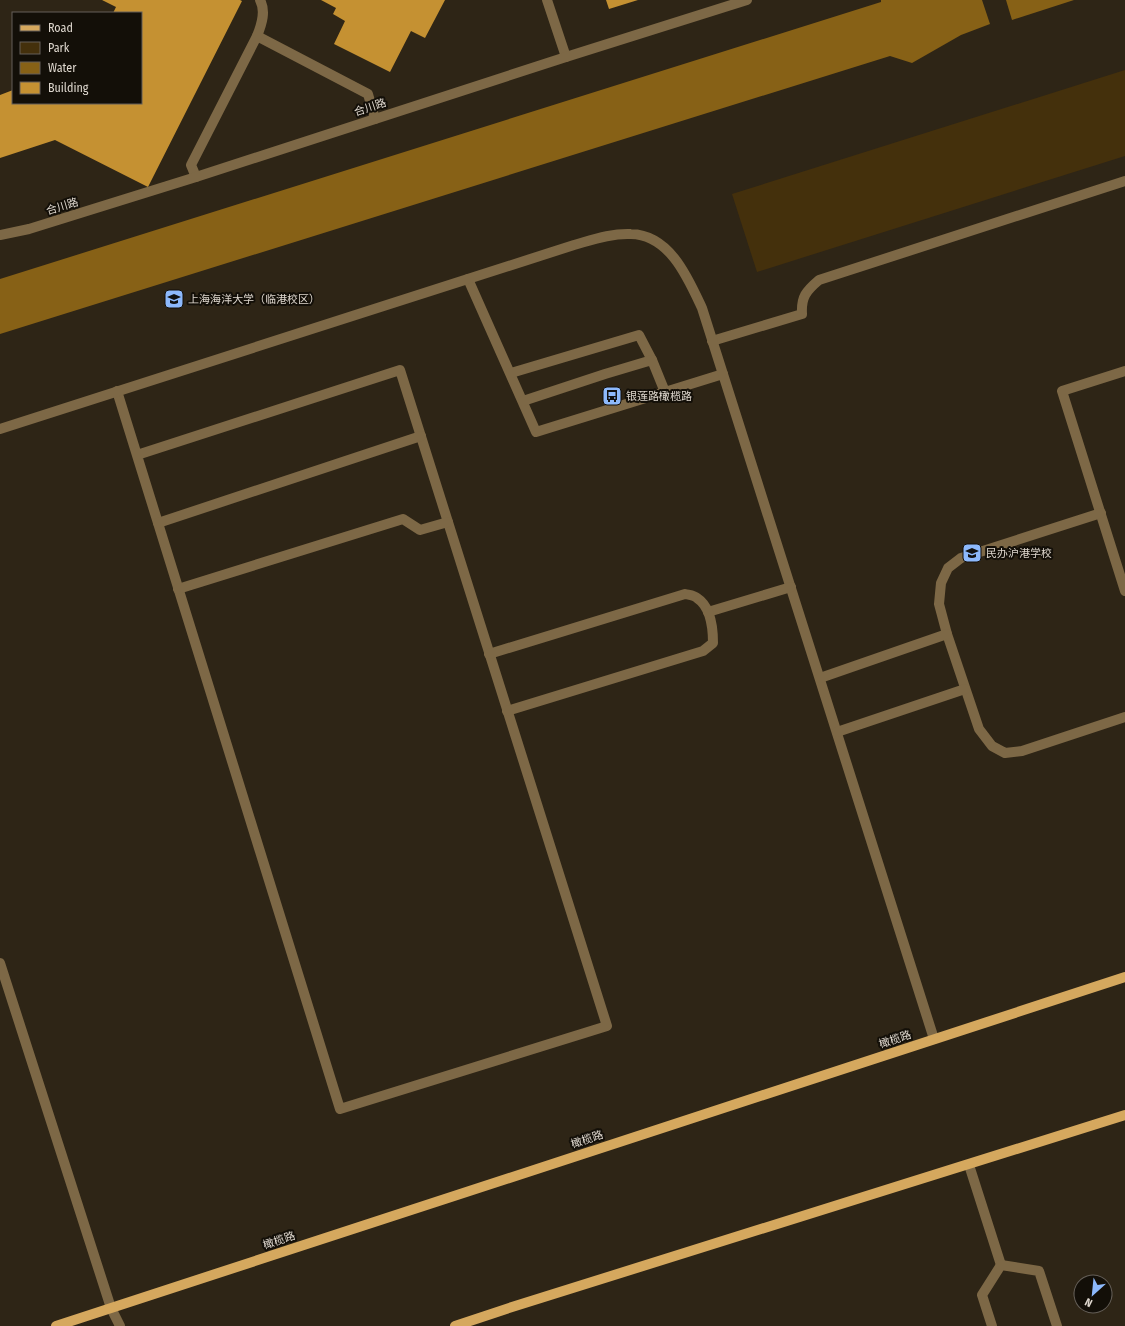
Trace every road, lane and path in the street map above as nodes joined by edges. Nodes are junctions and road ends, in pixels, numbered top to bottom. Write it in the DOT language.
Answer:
graph roads {
  1 [pos="260,0"];
  2 [pos="547,0"];
  3 [pos="747,0"];
  4 [pos="258,36"];
  5 [pos="566,57"];
  6 [pos="375,119"];
  7 [pos="196,177"];
  8 [pos="1125,181"];
  9 [pos="0,235"];
  10 [pos="468,279"];
  11 [pos="712,341"];
  12 [pos="652,360"];
  13 [pos="1125,371"];
  14 [pos="511,373"];
  15 [pos="723,374"];
  16 [pos="117,391"];
  17 [pos="665,392"];
  18 [pos="523,401"];
  19 [pos="0,429"];
  20 [pos="420,436"];
  21 [pos="137,455"];
  22 [pos="1101,513"];
  23 [pos="448,522"];
  24 [pos="158,523"];
  25 [pos="791,587"];
  26 [pos="178,589"];
  27 [pos="1125,591"];
  28 [pos="708,612"];
  29 [pos="947,634"];
  30 [pos="489,654"];
  31 [pos="820,678"];
  32 [pos="966,689"];
  33 [pos="507,711"];
  34 [pos="1125,717"];
  35 [pos="837,732"];
  36 [pos="0,963"];
  37 [pos="1125,976"];
  38 [pos="934,1039"];
  39 [pos="1125,1115"];
  40 [pos="969,1165"];
  41 [pos="1001,1265"];
  42 [pos="111,1308"];
  43 [pos="56,1326"];
  44 [pos="114,1326"];
  45 [pos="120,1326"];
  46 [pos="455,1326"];
  47 [pos="992,1326"];
  48 [pos="1057,1326"];
  1 -- 4 [label="street"];
  2 -- 5 [label="street"];
  3 -- 5 [label="street, 合川路"];
  4 -- 6 [label="street"];
  4 -- 7 [label="street"];
  5 -- 6 [label="street, 合川路"];
  6 -- 7 [label="street, 合川路"];
  7 -- 9 [label="street, 合川路"];
  8 -- 11 [label="street"];
  10 -- 11 [label="street"];
  10 -- 14 [label="street"];
  10 -- 16 [label="street"];
  11 -- 15 [label="street"];
  12 -- 14 [label="street"];
  12 -- 17 [label="street"];
  12 -- 18 [label="street"];
  13 -- 22 [label="street"];
  14 -- 18 [label="street"];
  15 -- 17 [label="street"];
  15 -- 25 [label="street"];
  16 -- 19 [label="street"];
  16 -- 21 [label="street"];
  17 -- 18 [label="street"];
  20 -- 21 [label="street"];
  20 -- 23 [label="street"];
  20 -- 24 [label="street"];
  21 -- 24 [label="street"];
  22 -- 27 [label="street"];
  22 -- 29 [label="street"];
  23 -- 26 [label="street"];
  23 -- 30 [label="street"];
  24 -- 26 [label="street"];
  25 -- 28 [label="street"];
  25 -- 31 [label="street"];
  26 -- 33 [label="street"];
  28 -- 30 [label="street"];
  28 -- 33 [label="street"];
  29 -- 31 [label="street"];
  29 -- 32 [label="street"];
  30 -- 33 [label="street"];
  31 -- 35 [label="street"];
  32 -- 34 [label="street"];
  32 -- 35 [label="street"];
  35 -- 38 [label="street"];
  36 -- 42 [label="street"];
  37 -- 38 [label="main road, 橄榄路"];
  38 -- 42 [label="main road, 橄榄路"];
  39 -- 40 [label="main road"];
  40 -- 41 [label="street"];
  40 -- 46 [label="main road"];
  41 -- 47 [label="street"];
  41 -- 48 [label="street"];
  42 -- 43 [label="main road, 橄榄路"];
  42 -- 44 [label="street"];
  42 -- 45 [label="street"];
}
